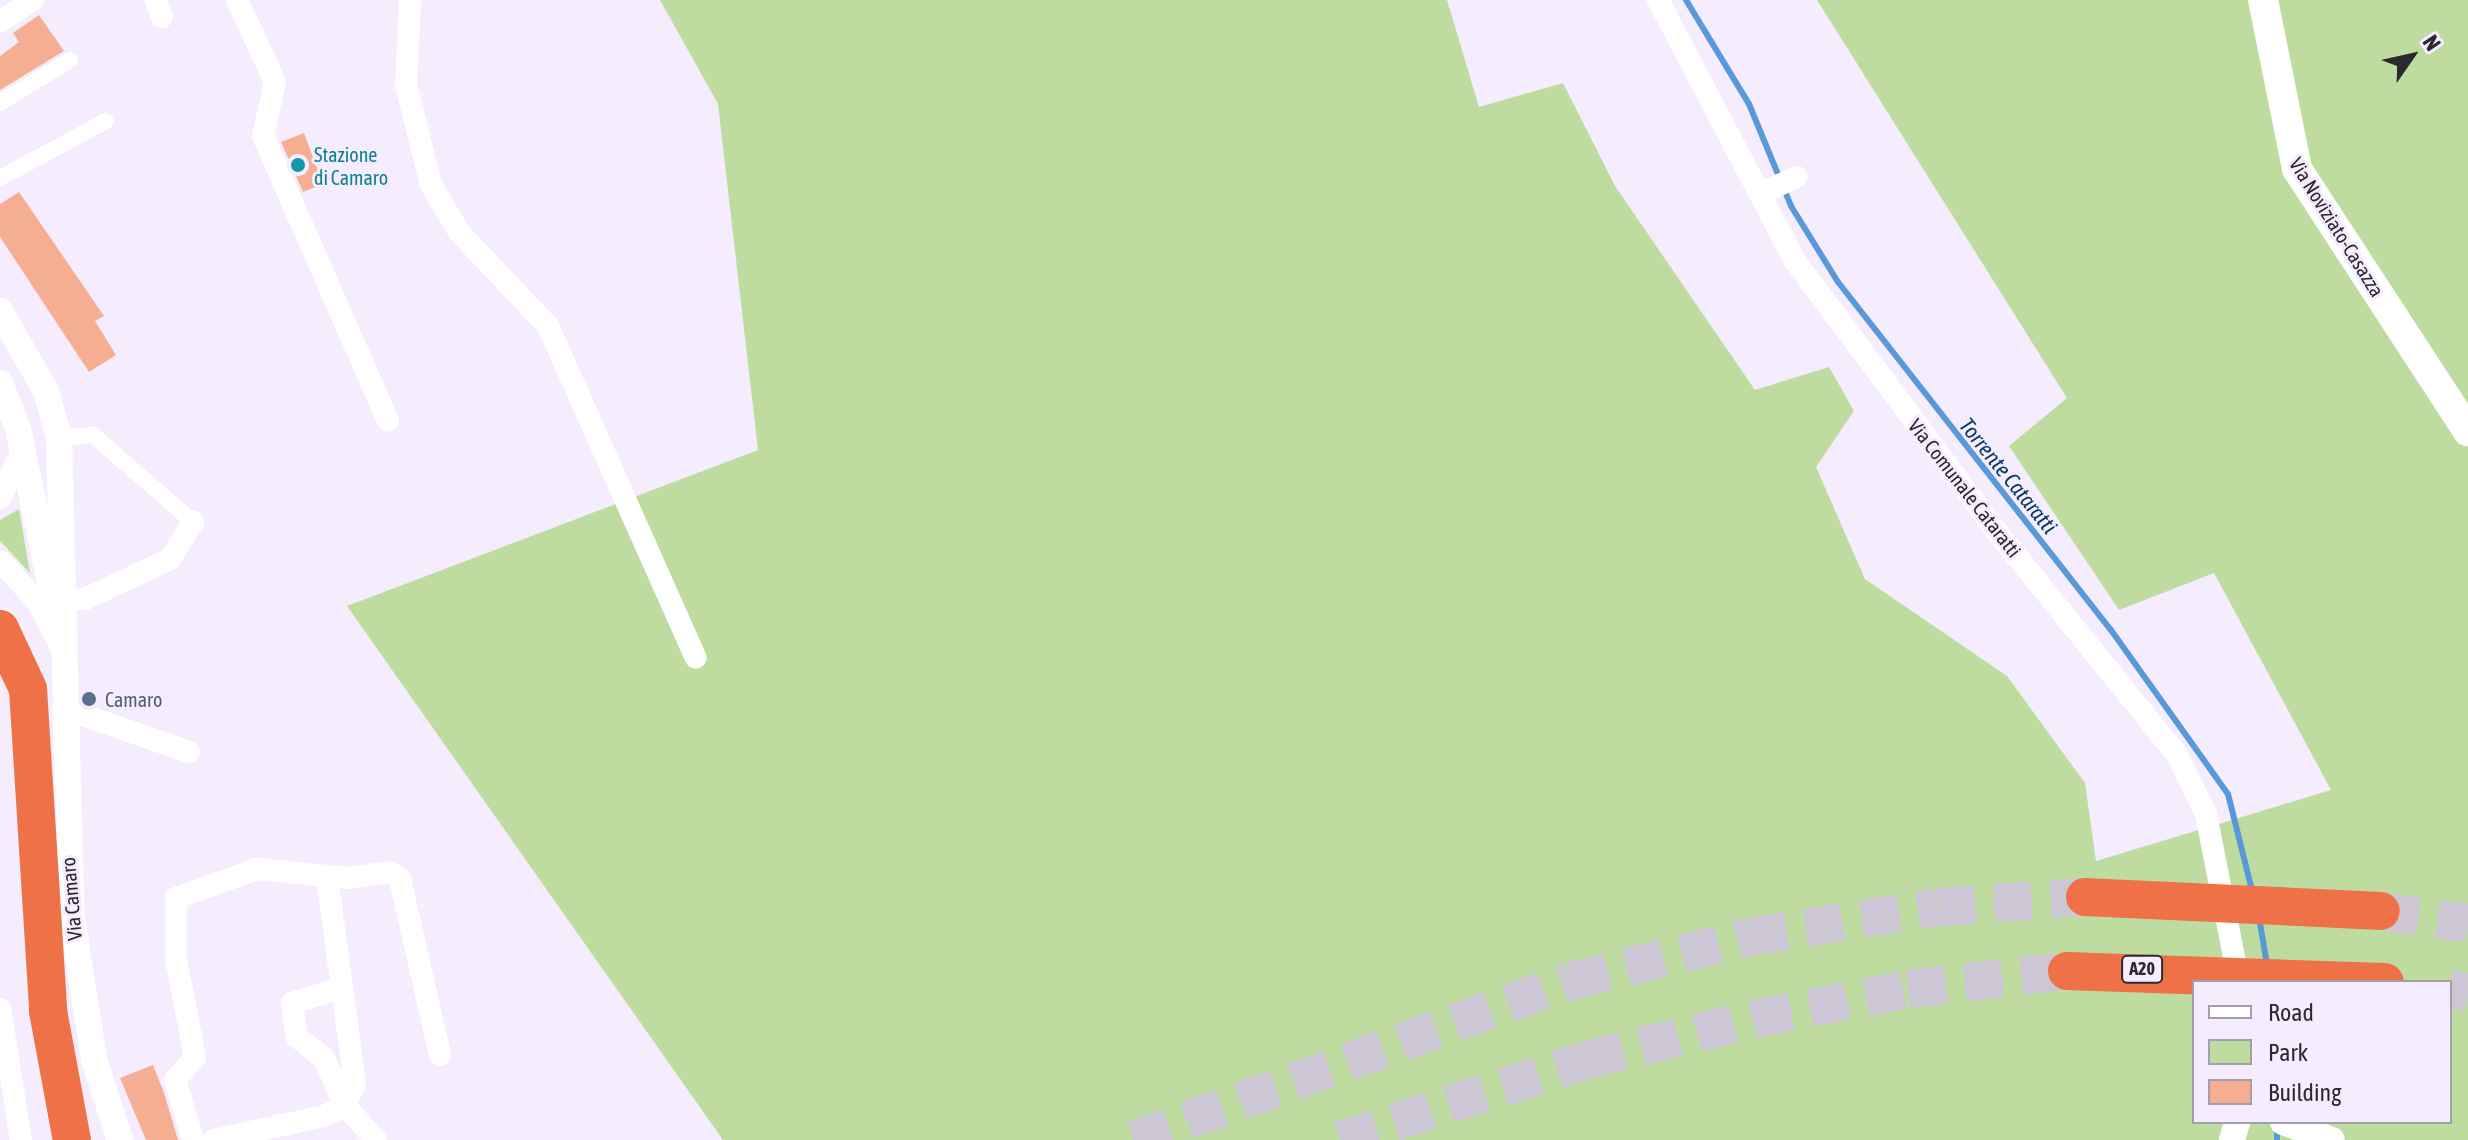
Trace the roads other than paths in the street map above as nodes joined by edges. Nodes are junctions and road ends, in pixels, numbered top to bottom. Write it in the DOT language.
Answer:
graph roads {
  1 [pos="33,0"];
  2 [pos="237,0"];
  3 [pos="410,0"];
  4 [pos="1658,0"];
  5 [pos="2263,0"];
  6 [pos="0,22"];
  7 [pos="70,60"];
  8 [pos="0,103"];
  9 [pos="106,121"];
  10 [pos="1797,177"];
  11 [pos="0,178"];
  12 [pos="1762,193"];
  13 [pos="0,311"];
  14 [pos="0,383"];
  15 [pos="388,421"];
  16 [pos="2468,431"];
  17 [pos="59,438"];
  18 [pos="22,451"];
  19 [pos="61,477"];
  20 [pos="29,482"];
  21 [pos="0,498"];
  22 [pos="193,522"];
  23 [pos="0,561"];
  24 [pos="53,601"];
  25 [pos="0,629"];
  26 [pos="696,658"];
  27 [pos="0,667"];
  28 [pos="63,708"];
  29 [pos="189,752"];
  30 [pos="327,876"];
  31 [pos="2085,897"];
  32 [pos="2381,911"];
  33 [pos="2067,971"];
  34 [pos="2228,977"];
  35 [pos="2359,980"];
  36 [pos="341,988"];
  37 [pos="0,1009"];
  38 [pos="440,1055"];
  39 [pos="345,1106"];
  40 [pos="2292,1124"];
  41 [pos="116,1134"];
  42 [pos="21,1140"];
  43 [pos="47,1140"];
  44 [pos="72,1140"];
  45 [pos="193,1140"];
  46 [pos="214,1140"];
  47 [pos="376,1140"];
  48 [pos="2332,1140"];
  1 -- 6 [label="street"];
  2 -- 15 [label="street"];
  3 -- 26 [label="street"];
  4 -- 12 [label="street, Via Comunale Cataratti"];
  5 -- 16 [label="main road, Via Noviziato-Casazza"];
  7 -- 8 [label="street"];
  9 -- 11 [label="street"];
  10 -- 12 [label="street"];
  12 -- 34 [label="street, Via Comunale Cataratti"];
  13 -- 17 [label="street, Via Camaro"];
  14 -- 18 [label="street, Via Camaro"];
  17 -- 19 [label="street, Via Camaro"];
  17 -- 22 [label="street"];
  18 -- 20 [label="street, Via Camaro"];
  18 -- 21 [label="street"];
  19 -- 20 [label="street"];
  19 -- 24 [label="street, Via Camaro"];
  20 -- 24 [label="street, Via Camaro"];
  22 -- 24 [label="street"];
  23 -- 24 [label="street"];
  24 -- 28 [label="street, Via Camaro"];
  25 -- 44 [label="highway"];
  27 -- 43 [label="highway"];
  28 -- 29 [label="street"];
  28 -- 41 [label="street, Via Camaro"];
  30 -- 36 [label="street"];
  30 -- 38 [label="street"];
  30 -- 45 [label="street"];
  31 -- 32 [label="highway"];
  33 -- 34 [label="highway, A20"];
  34 -- 35 [label="highway, A20"];
  36 -- 39 [label="street"];
  36 -- 39 [label="street"];
  37 -- 42 [label="street"];
  39 -- 46 [label="street"];
  39 -- 47 [label="street"];
  40 -- 48 [label="street"];
}
